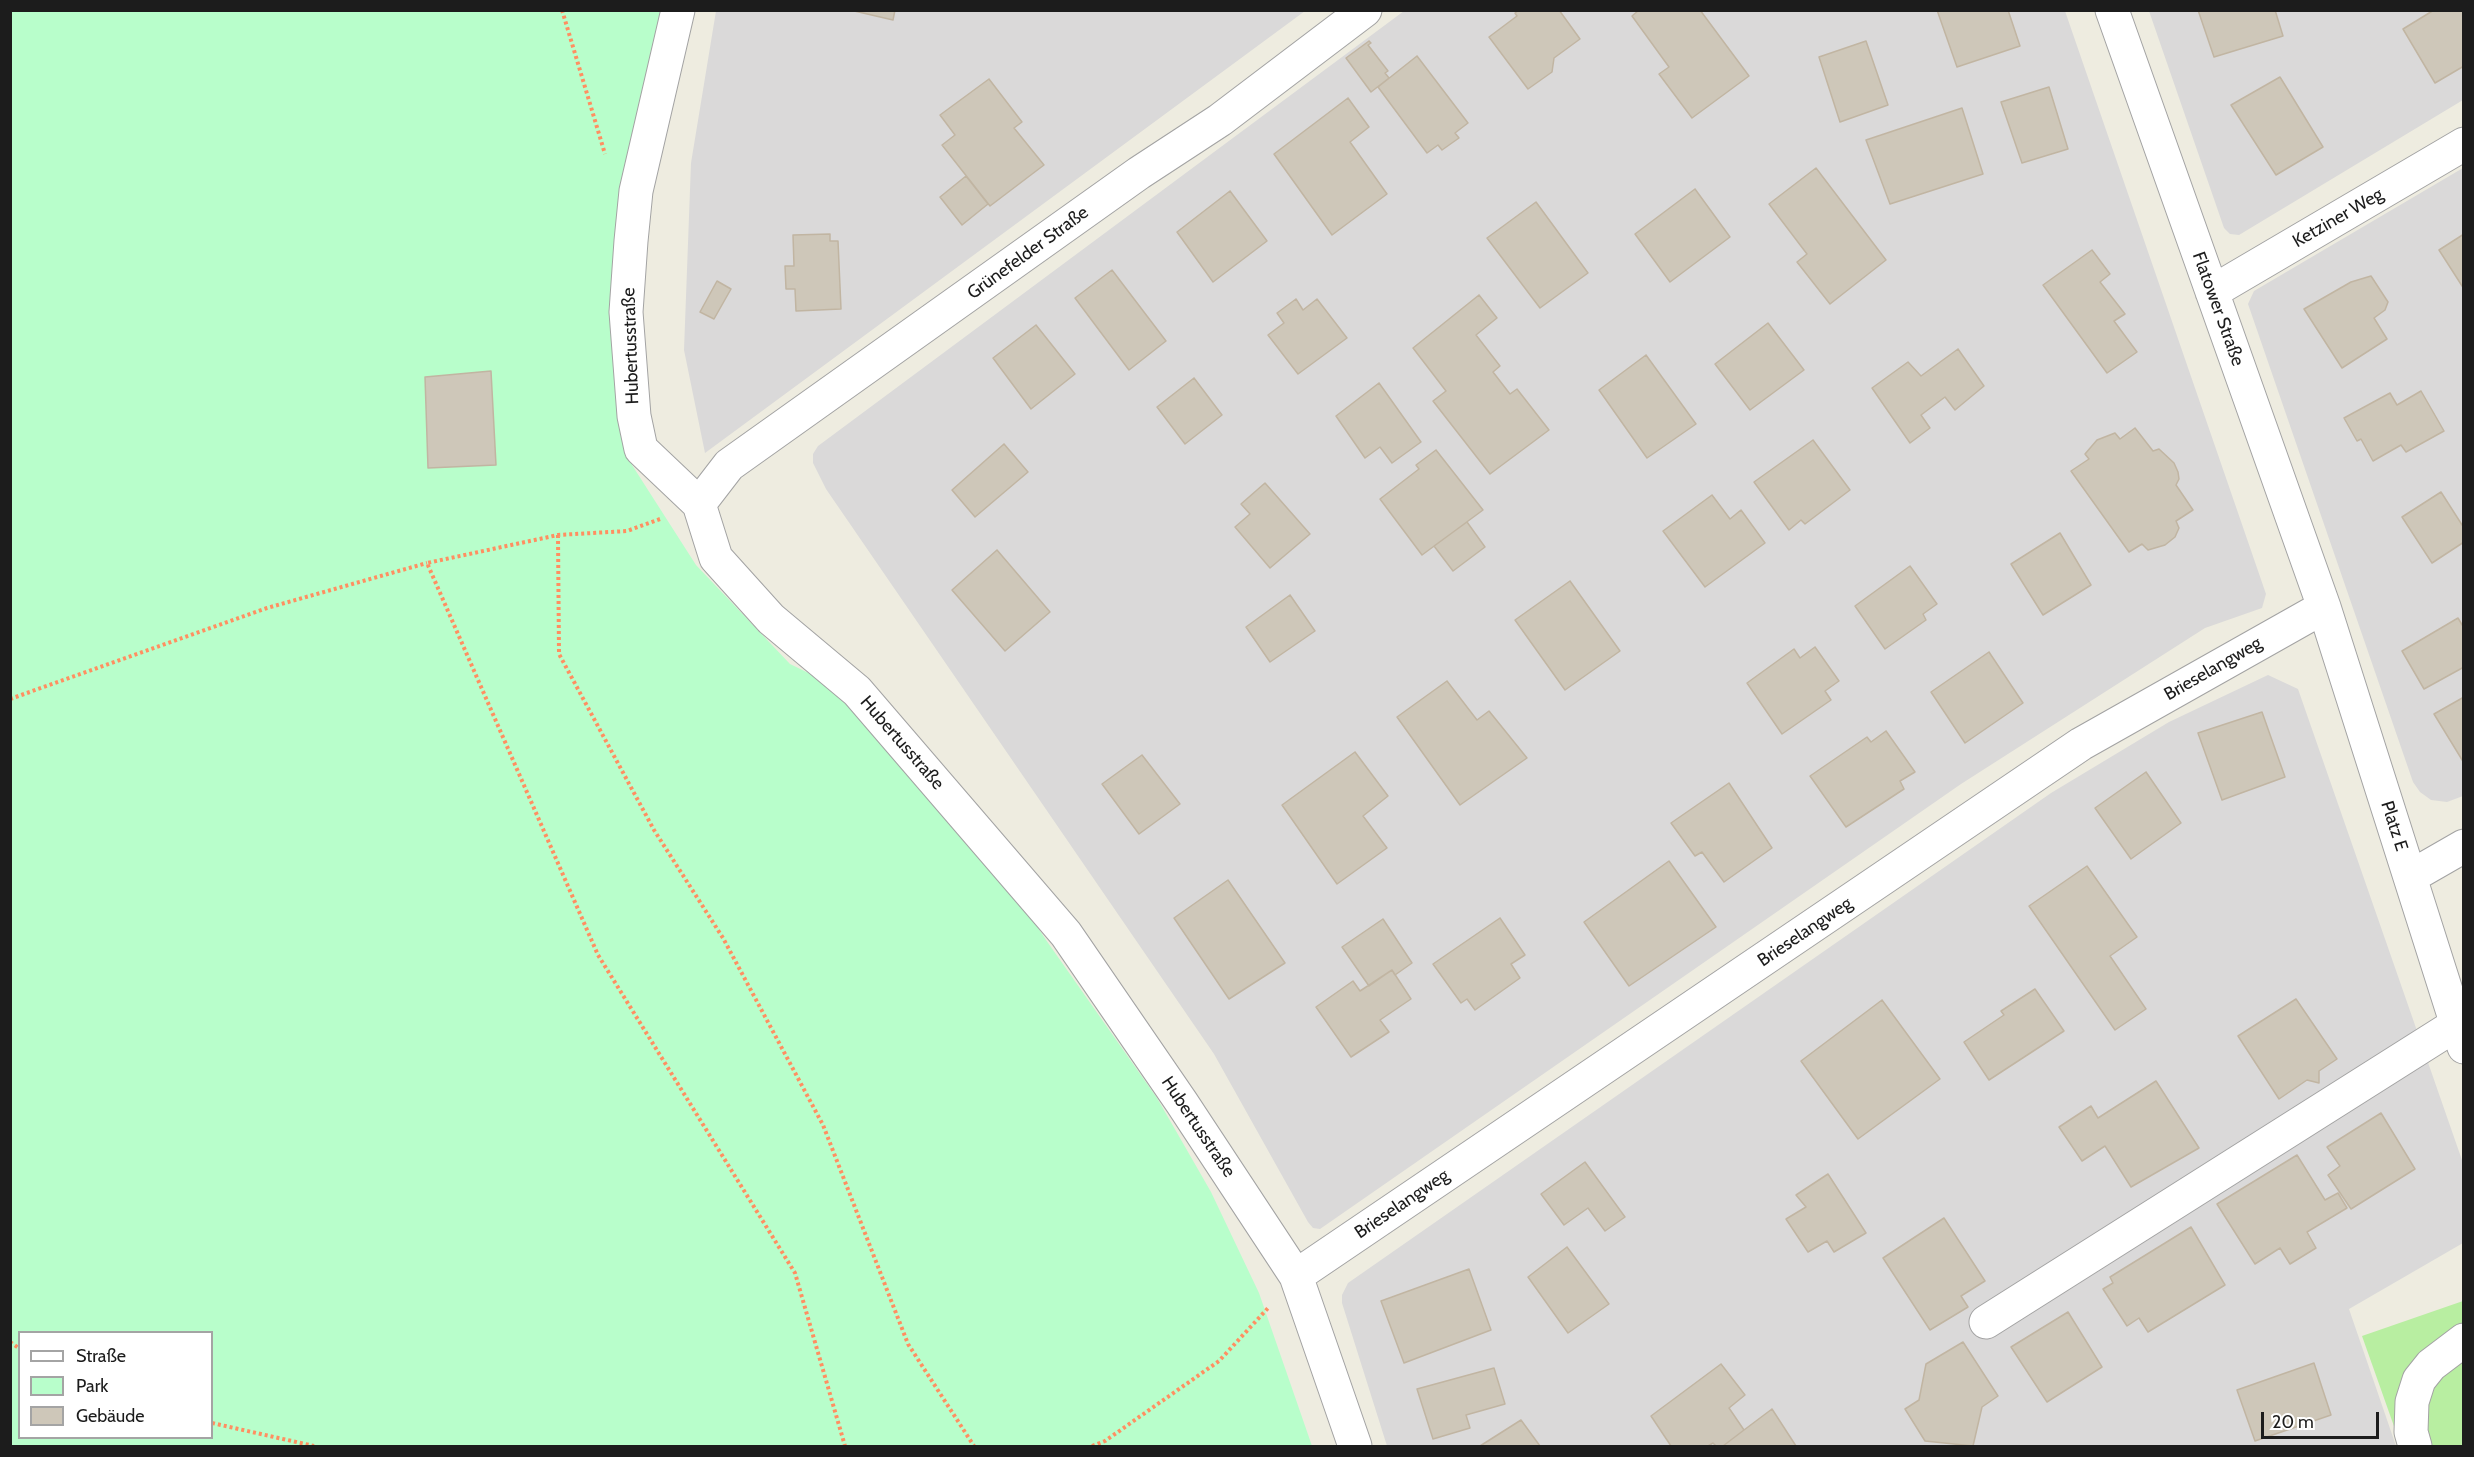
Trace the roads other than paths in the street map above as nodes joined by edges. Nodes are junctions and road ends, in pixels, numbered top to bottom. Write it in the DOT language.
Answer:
graph roads {
  1 [pos="678,10"];
  2 [pos="1365,10"];
  3 [pos="2112,10"];
  4 [pos="2463,144"];
  5 [pos="2212,292"];
  6 [pos="699,504"];
  7 [pos="2324,607"];
  8 [pos="2463,846"];
  9 [pos="2410,877"];
  10 [pos="2460,1035"];
  11 [pos="1296,1276"];
  12 [pos="1986,1322"];
  13 [pos="2463,1340"];
  14 [pos="1355,1446"];
  15 [pos="2415,1446"];
  1 -- 6 [label="street, Hubertusstraße"];
  2 -- 6 [label="street, Grünefelder Straße"];
  3 -- 5 [label="street, Flatower Straße"];
  4 -- 5 [label="street, Ketziner Weg"];
  5 -- 7 [label="street, Flatower Straße"];
  6 -- 11 [label="street, Hubertusstraße"];
  7 -- 9 [label="street, Platz E"];
  7 -- 11 [label="street, Brieselangweg"];
  8 -- 9 [label="street"];
  9 -- 10 [label="street, Platz E"];
  10 -- 12 [label="street"];
  11 -- 14 [label="street, Hubertusstraße"];
  13 -- 15 [label="street"];
}
